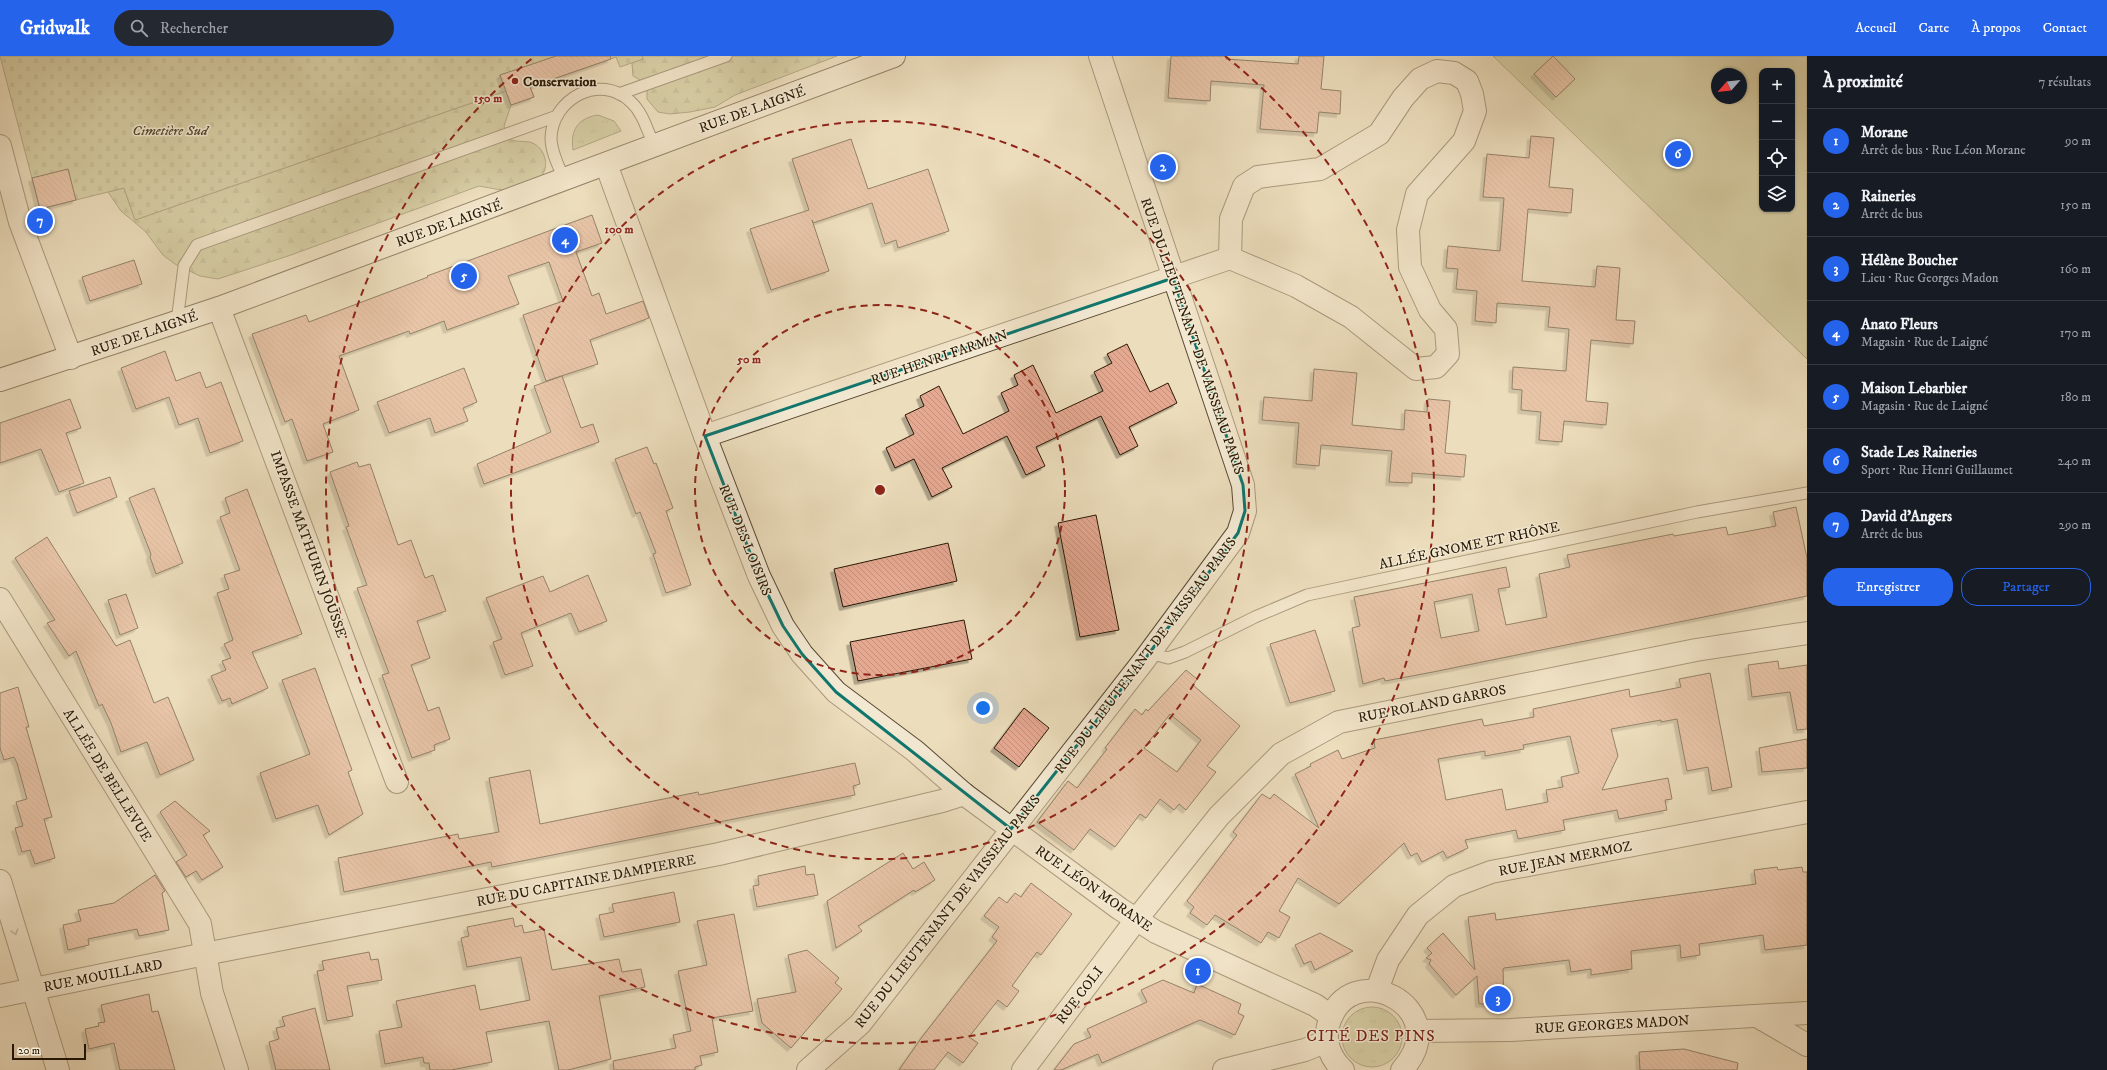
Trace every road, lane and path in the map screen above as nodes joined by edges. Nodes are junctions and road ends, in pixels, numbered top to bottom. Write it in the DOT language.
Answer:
graph roads {
  1 [pos="726,56"];
  2 [pos="894,56"];
  3 [pos="1100,56"];
  4 [pos="619,94"];
  5 [pos="557,116"];
  6 [pos="654,145"];
  7 [pos="0,146"];
  8 [pos="606,164"];
  9 [pos="564,180"];
  10 [pos="1230,258"];
  11 [pos="1173,278"];
  12 [pos="219,308"];
  13 [pos="177,322"];
  14 [pos="71,358"];
  15 [pos="0,380"];
  16 [pos="705,436"];
  17 [pos="1807,493"];
  18 [pos="0,599"];
  19 [pos="1807,633"];
  20 [pos="1149,653"];
  21 [pos="397,782"];
  22 [pos="964,794"];
  23 [pos="1807,812"];
  24 [pos="1011,829"];
  25 [pos="0,881"];
  26 [pos="1136,920"];
  27 [pos="205,954"];
  28 [pos="32,989"];
  29 [pos="1377,990"];
  30 [pos="0,996"];
  31 [pos="1807,1014"];
  32 [pos="1331,1016"];
  33 [pos="1757,1016"];
  34 [pos="1417,1031"];
  35 [pos="1327,1041"];
  36 [pos="1807,1045"];
  37 [pos="58,1070"];
  38 [pos="237,1070"];
  39 [pos="808,1070"];
  40 [pos="1023,1070"];
  41 [pos="1224,1070"];
  42 [pos="1343,1070"];
  43 [pos="1402,1070"];
  1 -- 4 [label="lane"];
  2 -- 6 [label="street, RUE DE LAIGNÉ"];
  3 -- 11 [label="street, RUE DU LIEUTENANT DE VAISSEAU PARIS"];
  4 -- 5 [label="lane"];
  4 -- 6 [label="lane"];
  5 -- 9 [label="lane"];
  5 -- 13 [label="lane"];
  6 -- 8 [label="street, RUE DE LAIGNÉ"];
  7 -- 14 [label="street"];
  8 -- 9 [label="street, RUE DE LAIGNÉ"];
  8 -- 16 [label="street, RUE DES LOISIRS"];
  9 -- 12 [label="street, RUE DE LAIGNÉ"];
  10 -- 10 [label="street"];
  10 -- 11 [label="street, RUE HENRI FARMAN"];
  11 -- 16 [label="street, RUE HENRI FARMAN"];
  11 -- 20 [label="street, RUE DU LIEUTENANT DE VAISSEAU PARIS"];
  12 -- 13 [label="street, RUE DE LAIGNÉ"];
  12 -- 21 [label="street, IMPASSE MATHURIN JOUSSE"];
  13 -- 14 [label="street, RUE DE LAIGNÉ"];
  14 -- 15 [label="street, RUE DE LAIGNÉ"];
  16 -- 22 [label="street, RUE DES LOISIRS"];
  17 -- 20 [label="lane, ALLÉE GNOME ET RHÔNE"];
  18 -- 27 [label="street, ALLÉE DE BELLEVUE"];
  19 -- 26 [label="street, RUE ROLAND GARROS"];
  20 -- 24 [label="street, RUE DU LIEUTENANT DE VAISSEAU PARIS"];
  22 -- 24 [label="street, RUE DES LOISIRS"];
  22 -- 27 [label="street, RUE DU CAPITAINE DAMPIERRE"];
  23 -- 29 [label="street, RUE JEAN MERMOZ"];
  24 -- 26 [label="street, RUE LÉON MORANE"];
  24 -- 39 [label="street, RUE DU LIEUTENANT DE VAISSEAU PARIS"];
  25 -- 28 [label="street, one-way"];
  26 -- 32 [label="street, RUE LÉON MORANE"];
  26 -- 40 [label="street, RUE COLI"];
  27 -- 28 [label="street, RUE MOUILLARD"];
  27 -- 38 [label="street, ALLÉE DE BELLEVUE"];
  28 -- 30 [label="street, RUE MOUILLARD"];
  28 -- 37 [label="street"];
  29 -- 32 [label="street"];
  29 -- 34 [label="street"];
  31 -- 33 [label="street, RUE GEORGES MADON"];
  32 -- 35 [label="street"];
  33 -- 34 [label="street, RUE GEORGES MADON"];
  33 -- 36 [label="street"];
  34 -- 43 [label="street"];
  35 -- 41 [label="street"];
  35 -- 42 [label="street"];
}
